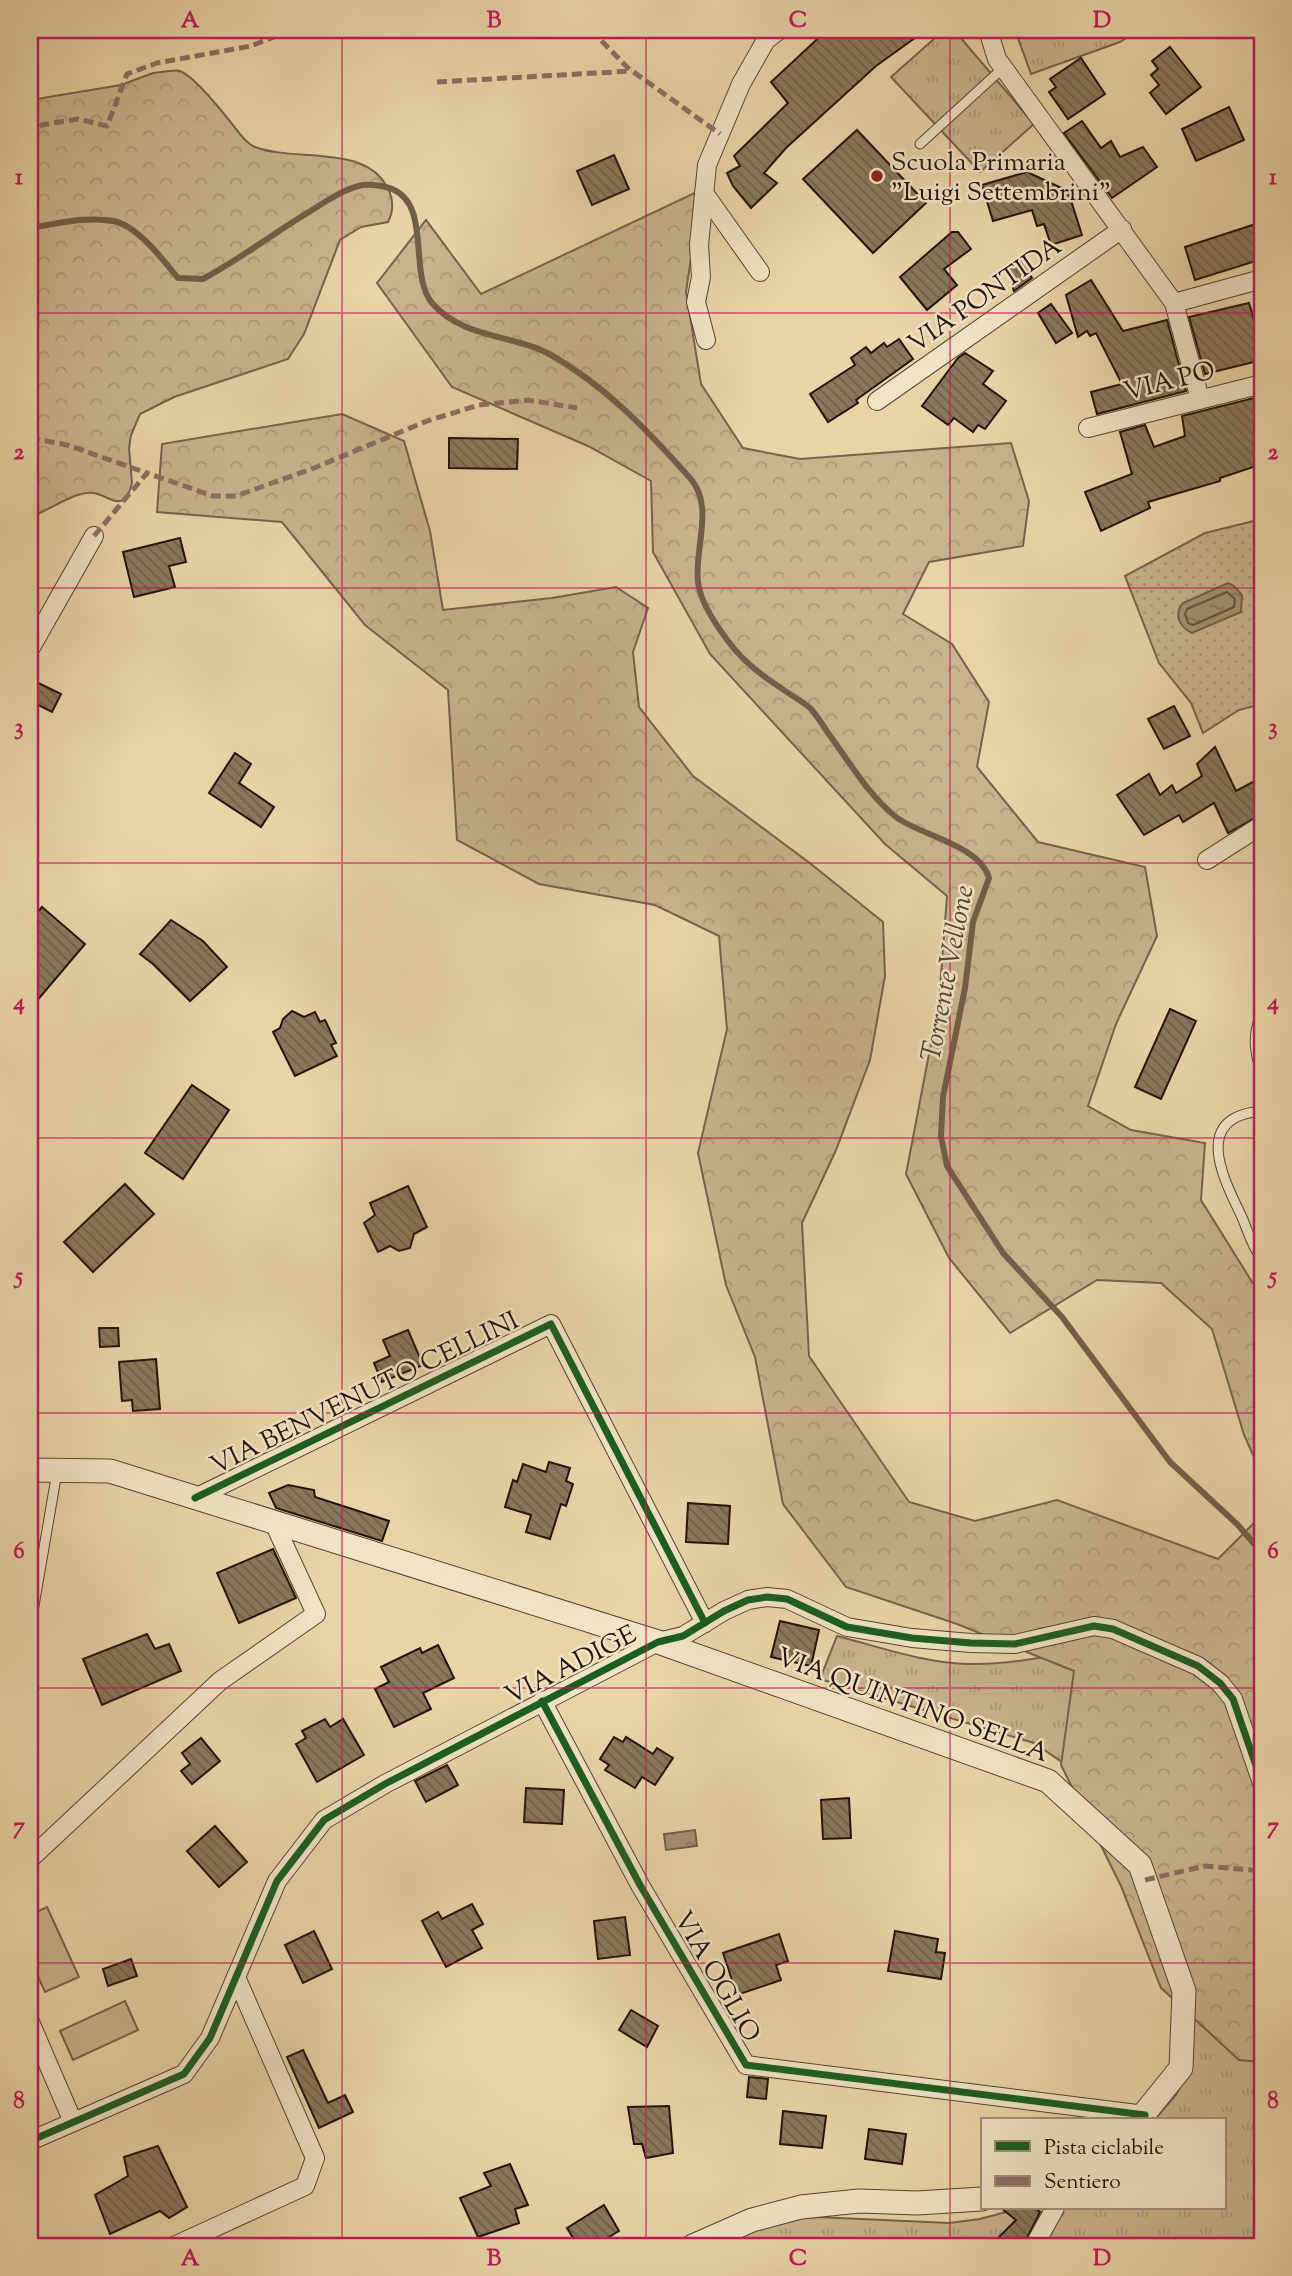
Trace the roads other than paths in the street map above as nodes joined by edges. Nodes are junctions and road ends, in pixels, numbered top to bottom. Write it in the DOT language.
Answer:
graph roads {
  1 [pos="779,30"];
  2 [pos="988,30"];
  3 [pos="1003,68"];
  4 [pos="920,144"];
  5 [pos="704,193"];
  6 [pos="1122,229"];
  7 [pos="760,272"];
  8 [pos="1262,279"];
  9 [pos="1174,303"];
  10 [pos="706,340"];
  11 [pos="1262,384"];
  12 [pos="1199,399"];
  13 [pos="877,401"];
  14 [pos="1088,428"];
  15 [pos="94,536"];
  16 [pos="30,649"];
  17 [pos="1262,825"];
  18 [pos="1207,860"];
  19 [pos="1262,1012"];
  20 [pos="1262,1077"];
  21 [pos="1262,1111"];
  22 [pos="1262,1259"];
  23 [pos="30,1470"];
  24 [pos="57,1470"];
  25 [pos="195,1498"];
  26 [pos="274,1523"];
  27 [pos="705,1623"];
  28 [pos="30,1629"];
  29 [pos="658,1642"];
  30 [pos="542,1702"];
  31 [pos="1262,1783"];
  32 [pos="30,1858"];
  33 [pos="236,1977"];
  34 [pos="30,2022"];
  35 [pos="1142,2118"];
  36 [pos="73,2122"];
  37 [pos="30,2141"];
  38 [pos="981,2199"];
  39 [pos="1054,2210"];
  40 [pos="174,2246"];
  41 [pos="693,2246"];
  42 [pos="1034,2246"];
  1 -- 5 [label="street"];
  2 -- 3 [label="street"];
  3 -- 4 [label="lane"];
  3 -- 6 [label="street"];
  5 -- 7 [label="street"];
  5 -- 10 [label="street"];
  6 -- 9 [label="street"];
  6 -- 13 [label="street, VIA PONTIDA"];
  8 -- 9 [label="street"];
  9 -- 12 [label="street"];
  11 -- 12 [label="street, VIA PO"];
  12 -- 14 [label="street, VIA PO"];
  15 -- 16 [label="street"];
  17 -- 18 [label="street"];
  19 -- 20 [label="lane"];
  21 -- 22 [label="lane"];
  23 -- 24 [label="street, VIA BENVENUTO CELLINI"];
  24 -- 25 [label="street, VIA BENVENUTO CELLINI"];
  24 -- 28 [label="lane"];
  25 -- 26 [label="street, VIA BENVENUTO CELLINI"];
  25 -- 27 [label="street, VIA BENVENUTO CELLINI"];
  26 -- 29 [label="street, VIA BENVENUTO CELLINI"];
  26 -- 32 [label="street"];
  27 -- 29 [label="street, VIA ADIGE"];
  27 -- 31 [label="street, VIA ADIGE"];
  29 -- 30 [label="street, VIA ADIGE"];
  29 -- 35 [label="street, VIA QUINTINO SELLA"];
  30 -- 33 [label="street, VIA ADIGE"];
  30 -- 35 [label="street, VIA OGLIO"];
  33 -- 36 [label="street, VIA ADIGE"];
  33 -- 40 [label="street"];
  34 -- 36 [label="street"];
  36 -- 37 [label="street, VIA ADIGE"];
  38 -- 41 [label="street"];
  39 -- 42 [label="street"];
}
